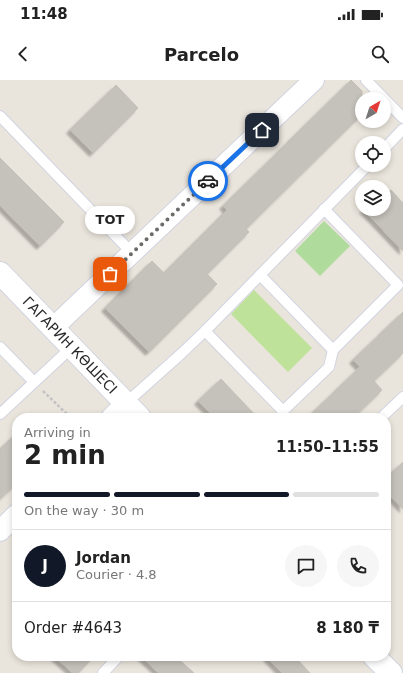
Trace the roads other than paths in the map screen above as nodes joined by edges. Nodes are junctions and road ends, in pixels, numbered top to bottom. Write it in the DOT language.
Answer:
graph roads {
  1 [pos="314,80"];
  2 [pos="366,80"];
  3 [pos="0,116"];
  4 [pos="403,118"];
  5 [pos="403,129"];
  6 [pos="391,142"];
  7 [pos="361,172"];
  8 [pos="324,209"];
  9 [pos="132,253"];
  10 [pos="0,273"];
  11 [pos="260,275"];
  12 [pos="54,328"];
  13 [pos="205,331"];
  14 [pos="72,346"];
  15 [pos="0,347"];
  16 [pos="333,350"];
  17 [pos="34,382"];
  18 [pos="403,397"];
  19 [pos="126,413"];
  20 [pos="386,413"];
  21 [pos="0,414"];
  22 [pos="12,519"];
  23 [pos="0,531"];
  24 [pos="379,661"];
  25 [pos="391,673"];
  1 -- 9 [label="street"];
  2 -- 4 [label="lane"];
  3 -- 9 [label="lane"];
  5 -- 6 [label="lane"];
  7 -- 8 [label="lane"];
  8 -- 11 [label="lane"];
  8 -- 16 [label="lane"];
  9 -- 12 [label="street"];
  10 -- 12 [label="street, ГАГАРИН КӨШЕСІ"];
  11 -- 13 [label="lane"];
  11 -- 16 [label="lane"];
  12 -- 14 [label="street, ГАГАРИН КӨШЕСІ"];
  13 -- 16 [label="lane"];
  13 -- 19 [label="lane"];
  14 -- 17 [label="lane"];
  14 -- 19 [label="street, ГАГАРИН КӨШЕСІ"];
  15 -- 17 [label="lane"];
  17 -- 21 [label="lane"];
  18 -- 20 [label="lane"];
  22 -- 23 [label="street"];
  24 -- 25 [label="street"];
}
